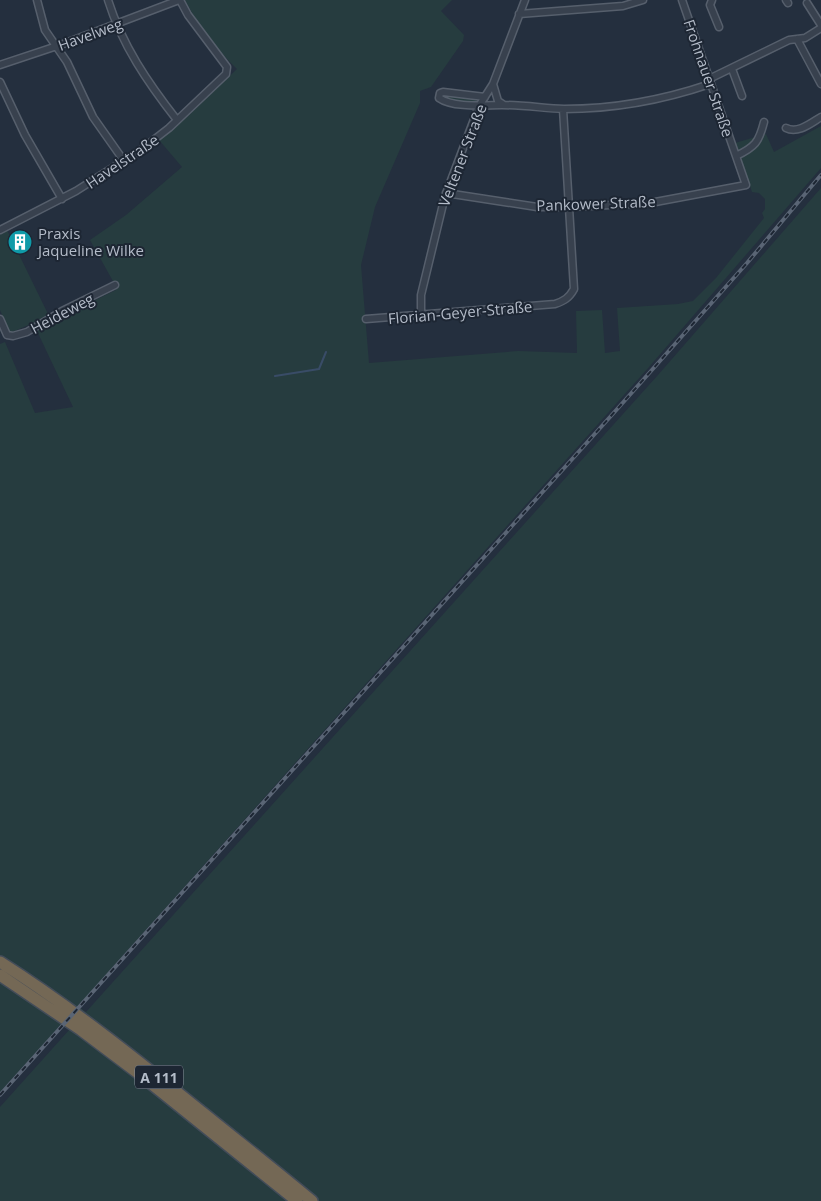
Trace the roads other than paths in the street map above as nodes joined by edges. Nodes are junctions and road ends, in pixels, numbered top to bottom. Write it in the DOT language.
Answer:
graph roads {
  1 [pos="37,0"];
  2 [pos="108,0"];
  3 [pos="179,0"];
  4 [pos="525,0"];
  5 [pos="642,0"];
  6 [pos="682,0"];
  7 [pos="712,0"];
  8 [pos="807,3"];
  9 [pos="519,14"];
  10 [pos="117,24"];
  11 [pos="719,27"];
  12 [pos="821,27"];
  13 [pos="797,40"];
  14 [pos="56,46"];
  15 [pos="0,65"];
  16 [pos="732,68"];
  17 [pos="710,81"];
  18 [pos="0,82"];
  19 [pos="493,84"];
  20 [pos="821,84"];
  21 [pos="742,96"];
  22 [pos="485,97"];
  23 [pos="504,105"];
  24 [pos="479,106"];
  25 [pos="563,109"];
  26 [pos="821,117"];
  27 [pos="177,120"];
  28 [pos="764,122"];
  29 [pos="786,128"];
  30 [pos="736,156"];
  31 [pos="124,161"];
  32 [pos="746,185"];
  33 [pos="446,193"];
  34 [pos="62,199"];
  35 [pos="570,208"];
  36 [pos="0,230"];
  37 [pos="115,285"];
  38 [pos="421,315"];
  39 [pos="0,319"];
  40 [pos="366,319"];
  41 [pos="0,962"];
  42 [pos="0,975"];
  43 [pos="297,1201"];
  44 [pos="312,1201"];
  1 -- 14 [label="street"];
  2 -- 10 [label="street"];
  3 -- 10 [label="street, Havelweg"];
  3 -- 27 [label="street, Havelstraße"];
  4 -- 9 [label="street, Veltener Straße"];
  5 -- 9 [label="street"];
  6 -- 17 [label="street, Frohnauer Straße"];
  7 -- 11 [label="street"];
  8 -- 12 [label="street"];
  9 -- 19 [label="street, Veltener Straße"];
  10 -- 14 [label="street, Havelweg"];
  10 -- 27 [label="street"];
  12 -- 13 [label="street"];
  13 -- 16 [label="street"];
  13 -- 20 [label="street"];
  14 -- 15 [label="street, Havelweg"];
  14 -- 31 [label="street"];
  16 -- 17 [label="street"];
  16 -- 21 [label="street"];
  17 -- 25 [label="street"];
  17 -- 30 [label="street, Frohnauer Straße"];
  18 -- 34 [label="street"];
  19 -- 22 [label="street, Veltener Straße"];
  19 -- 23 [label="street"];
  22 -- 24 [label="street, Veltener Straße"];
  22 -- 24 [label="street"];
  23 -- 24 [label="street"];
  23 -- 25 [label="street"];
  24 -- 33 [label="street, Veltener Straße"];
  25 -- 35 [label="street"];
  26 -- 29 [label="street"];
  27 -- 31 [label="street, Havelstraße"];
  28 -- 30 [label="street, Frohnauer Straße"];
  30 -- 32 [label="street, Frohnauer Straße"];
  31 -- 34 [label="street, Havelstraße"];
  32 -- 35 [label="street, Pankower Straße"];
  33 -- 35 [label="street, Pankower Straße"];
  33 -- 38 [label="street, Veltener Straße"];
  34 -- 36 [label="street, Havelstraße"];
  35 -- 38 [label="street, Florian-Geyer-Straße"];
  37 -- 39 [label="street, Heideweg"];
  38 -- 40 [label="street, Florian-Geyer-Straße"];
  41 -- 44 [label="highway, A 111"];
  42 -- 43 [label="highway, A 111"];
}
